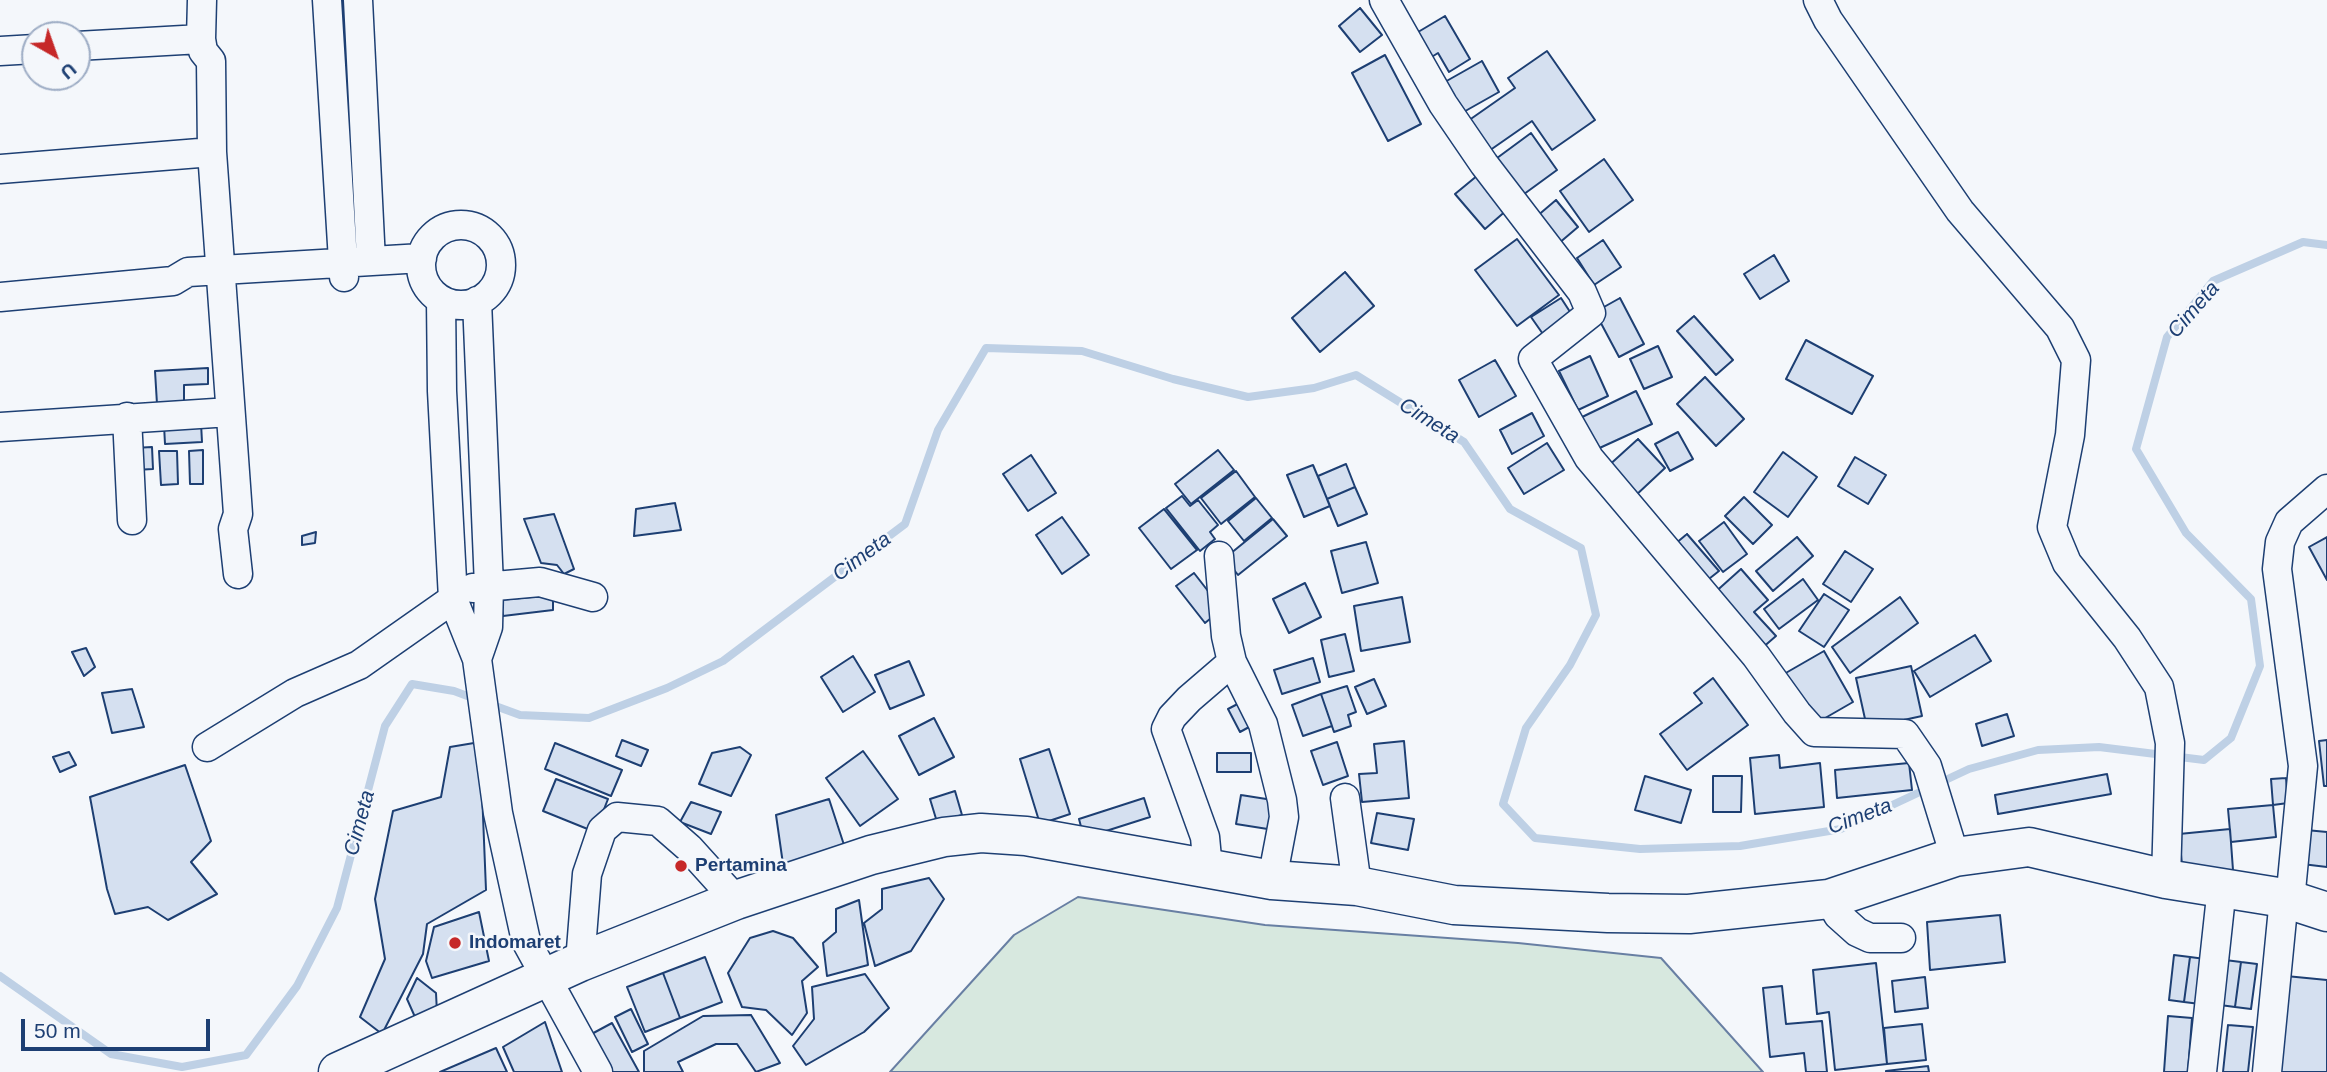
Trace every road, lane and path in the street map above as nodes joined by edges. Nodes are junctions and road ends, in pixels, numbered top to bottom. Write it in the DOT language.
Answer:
graph roads {
  1 [pos="202,0"];
  2 [pos="327,0"];
  3 [pos="358,0"];
  4 [pos="1384,0"];
  5 [pos="1818,0"];
  6 [pos="202,45"];
  7 [pos="91,46"];
  8 [pos="21,50"];
  9 [pos="0,51"];
  10 [pos="205,152"];
  11 [pos="0,169"];
  12 [pos="372,261"];
  13 [pos="421,264"];
  14 [pos="344,270"];
  15 [pos="214,278"];
  16 [pos="0,297"];
  17 [pos="441,300"];
  18 [pos="477,301"];
  19 [pos="222,412"];
  20 [pos="127,417"];
  21 [pos="0,427"];
  22 [pos="2327,489"];
  23 [pos="132,520"];
  24 [pos="1219,556"];
  25 [pos="238,574"];
  26 [pos="489,586"];
  27 [pos="453,595"];
  28 [pos="593,597"];
  29 [pos="1232,662"];
  30 [pos="479,672"];
  31 [pos="207,747"];
  32 [pos="1345,797"];
  33 [pos="1955,857"];
  34 [pos="1208,869"];
  35 [pos="2166,878"];
  36 [pos="1272,880"];
  37 [pos="1357,886"];
  38 [pos="2222,887"];
  39 [pos="1829,899"];
  40 [pos="736,900"];
  41 [pos="2287,900"];
  42 [pos="2327,912"];
  43 [pos="1901,938"];
  44 [pos="580,962"];
  45 [pos="547,979"];
  46 [pos="338,1072"];
  47 [pos="598,1072"];
  48 [pos="2202,1072"];
  49 [pos="2267,1072"];
  1 -- 6 [label="street"];
  2 -- 14 [label="street"];
  3 -- 12 [label="street"];
  4 -- 33 [label="street"];
  5 -- 35 [label="street"];
  6 -- 7 [label="street"];
  6 -- 10 [label="street"];
  8 -- 9 [label="street"];
  10 -- 11 [label="street"];
  10 -- 15 [label="street"];
  12 -- 13 [label="street"];
  12 -- 14 [label="street"];
  13 -- 14 [label="street"];
  13 -- 17 [label="street"];
  13 -- 18 [label="street"];
  14 -- 15 [label="street"];
  15 -- 16 [label="street"];
  15 -- 19 [label="street"];
  17 -- 18 [label="street"];
  17 -- 27 [label="street"];
  18 -- 26 [label="street"];
  19 -- 20 [label="street"];
  19 -- 25 [label="street"];
  20 -- 21 [label="street"];
  20 -- 23 [label="street"];
  22 -- 41 [label="street"];
  24 -- 29 [label="street"];
  26 -- 27 [label="street"];
  26 -- 28 [label="street"];
  26 -- 30 [label="street"];
  27 -- 30 [label="street"];
  27 -- 31 [label="street"];
  29 -- 34 [label="street"];
  29 -- 36 [label="street"];
  30 -- 45 [label="street"];
  32 -- 37 [label="street"];
  33 -- 35 [label="highway"];
  33 -- 39 [label="highway"];
  34 -- 36 [label="highway"];
  34 -- 40 [label="highway"];
  35 -- 38 [label="highway"];
  36 -- 37 [label="highway"];
  37 -- 39 [label="highway"];
  38 -- 41 [label="highway"];
  38 -- 48 [label="street"];
  39 -- 43 [label="street"];
  40 -- 44 [label="highway"];
  40 -- 44 [label="street"];
  41 -- 42 [label="highway"];
  41 -- 49 [label="street"];
  44 -- 45 [label="highway"];
  45 -- 46 [label="highway"];
  45 -- 47 [label="street"];
}
